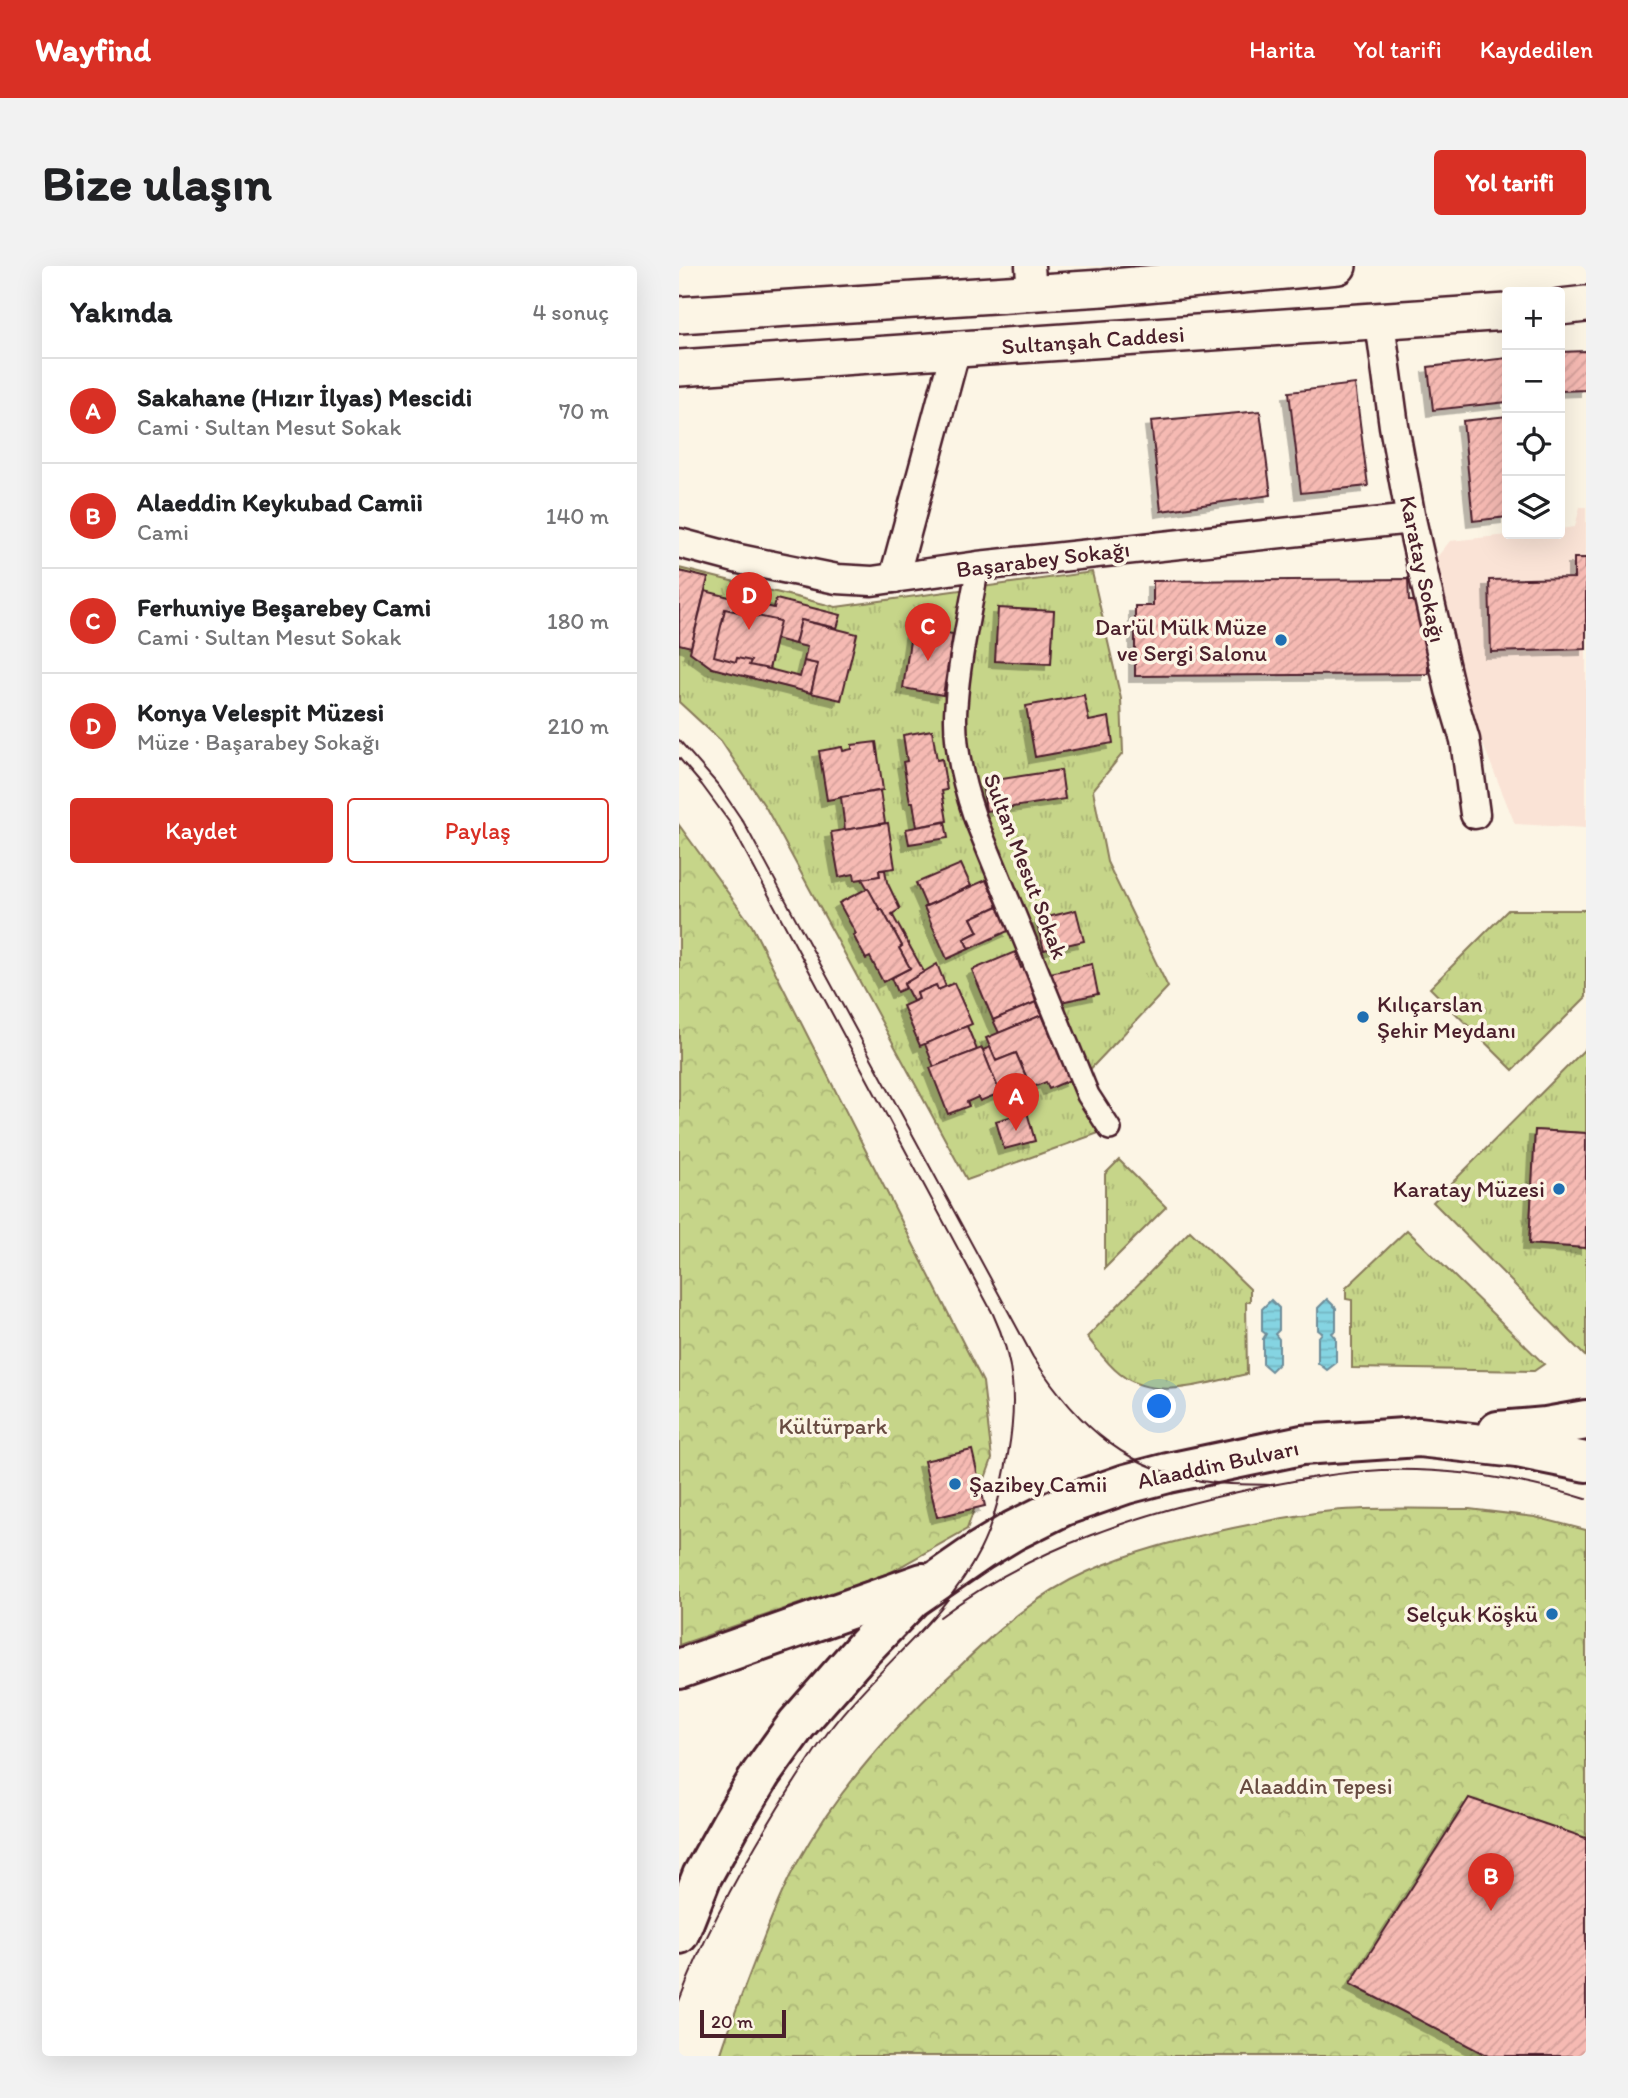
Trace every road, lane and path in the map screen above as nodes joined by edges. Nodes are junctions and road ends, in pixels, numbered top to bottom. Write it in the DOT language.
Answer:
graph roads {
  1 [pos="1338,266"];
  2 [pos="1031,279"];
  3 [pos="1586,304"];
  4 [pos="1565,306"];
  5 [pos="1502,312"];
  6 [pos="679,315"];
  7 [pos="1380,322"];
  8 [pos="956,348"];
  9 [pos="679,368"];
  10 [pos="1411,519"];
  11 [pos="679,543"];
  12 [pos="978,566"];
  13 [pos="894,578"];
  14 [pos="1475,814"];
  15 [pos="1110,1129"];
  16 [pos="1586,1420"];
  17 [pos="1419,1437"];
  18 [pos="1586,1462"];
  19 [pos="944,1575"];
  20 [pos="679,1669"];
  21 [pos="679,1934"];
  1 -- 2 [label="street"];
  2 -- 6 [label="street"];
  3 -- 4 [label="street"];
  5 -- 7 [label="street, Sultanşah Caddesi"];
  7 -- 8 [label="street, Sultanşah Caddesi"];
  7 -- 10 [label="street, Karatay Sokağı"];
  8 -- 9 [label="street, Sultanşah Caddesi"];
  8 -- 13 [label="street"];
  10 -- 12 [label="street, Başarabey Sokağı"];
  10 -- 14 [label="street, Karatay Sokağı"];
  11 -- 13 [label="street, Başarabey Sokağı"];
  12 -- 13 [label="street, Başarabey Sokağı"];
  12 -- 15 [label="street, Sultan Mesut Sokak"];
  16 -- 17 [label="main road"];
  17 -- 18 [label="main road, Alaaddin Bulvarı"];
  17 -- 19 [label="main road, Alaaddin Bulvarı"];
  19 -- 20 [label="main road"];
  19 -- 21 [label="main road, Alaaddin Bulvarı"];
}
